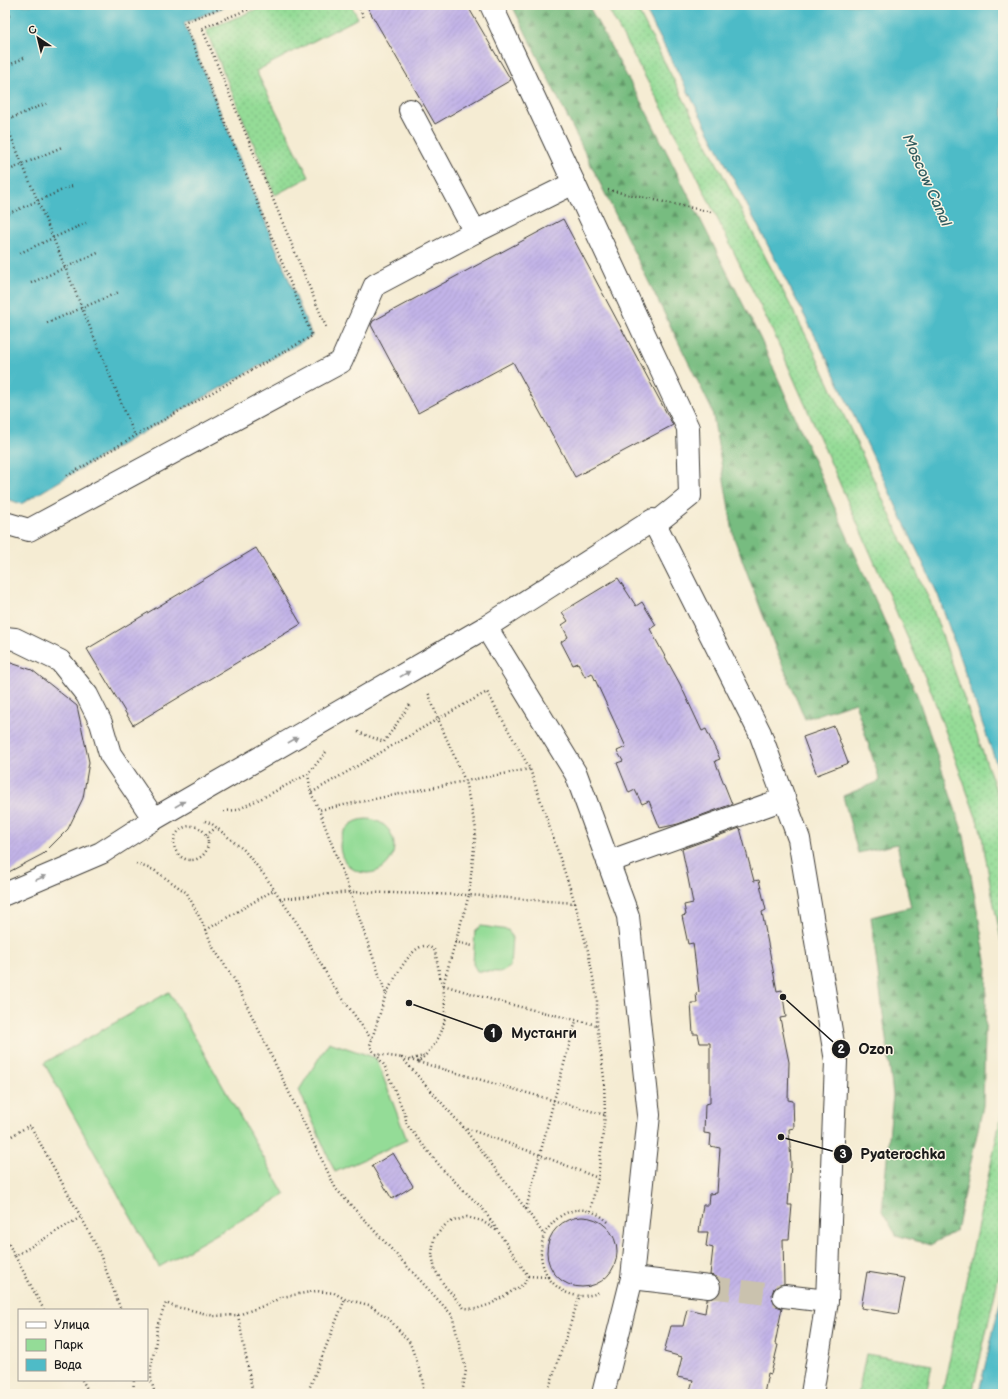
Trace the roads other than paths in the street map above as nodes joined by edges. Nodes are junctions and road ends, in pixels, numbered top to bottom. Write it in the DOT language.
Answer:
graph roads {
  1 [pos="491,5"];
  2 [pos="410,110"];
  3 [pos="574,183"];
  4 [pos="474,232"];
  5 [pos="5,523"];
  6 [pos="655,524"];
  7 [pos="486,627"];
  8 [pos="5,638"];
  9 [pos="784,799"];
  10 [pos="154,819"];
  11 [pos="608,862"];
  12 [pos="5,894"];
  13 [pos="632,1278"];
  14 [pos="709,1287"];
  15 [pos="784,1296"];
  16 [pos="827,1302"];
  17 [pos="603,1394"];
  18 [pos="812,1394"];
  1 -- 3 [label="lane"];
  2 -- 4 [label="lane"];
  3 -- 4 [label="lane"];
  3 -- 6 [label="lane"];
  4 -- 5 [label="lane"];
  6 -- 7 [label="lane"];
  6 -- 9 [label="lane"];
  10 -- 7 [label="lane, one-way"];
  7 -- 11 [label="lane"];
  8 -- 10 [label="lane"];
  9 -- 11 [label="lane"];
  9 -- 16 [label="lane"];
  12 -- 10 [label="lane, one-way"];
  11 -- 13 [label="lane"];
  13 -- 14 [label="lane"];
  13 -- 17 [label="lane"];
  15 -- 16 [label="lane"];
  16 -- 18 [label="lane"];
}
